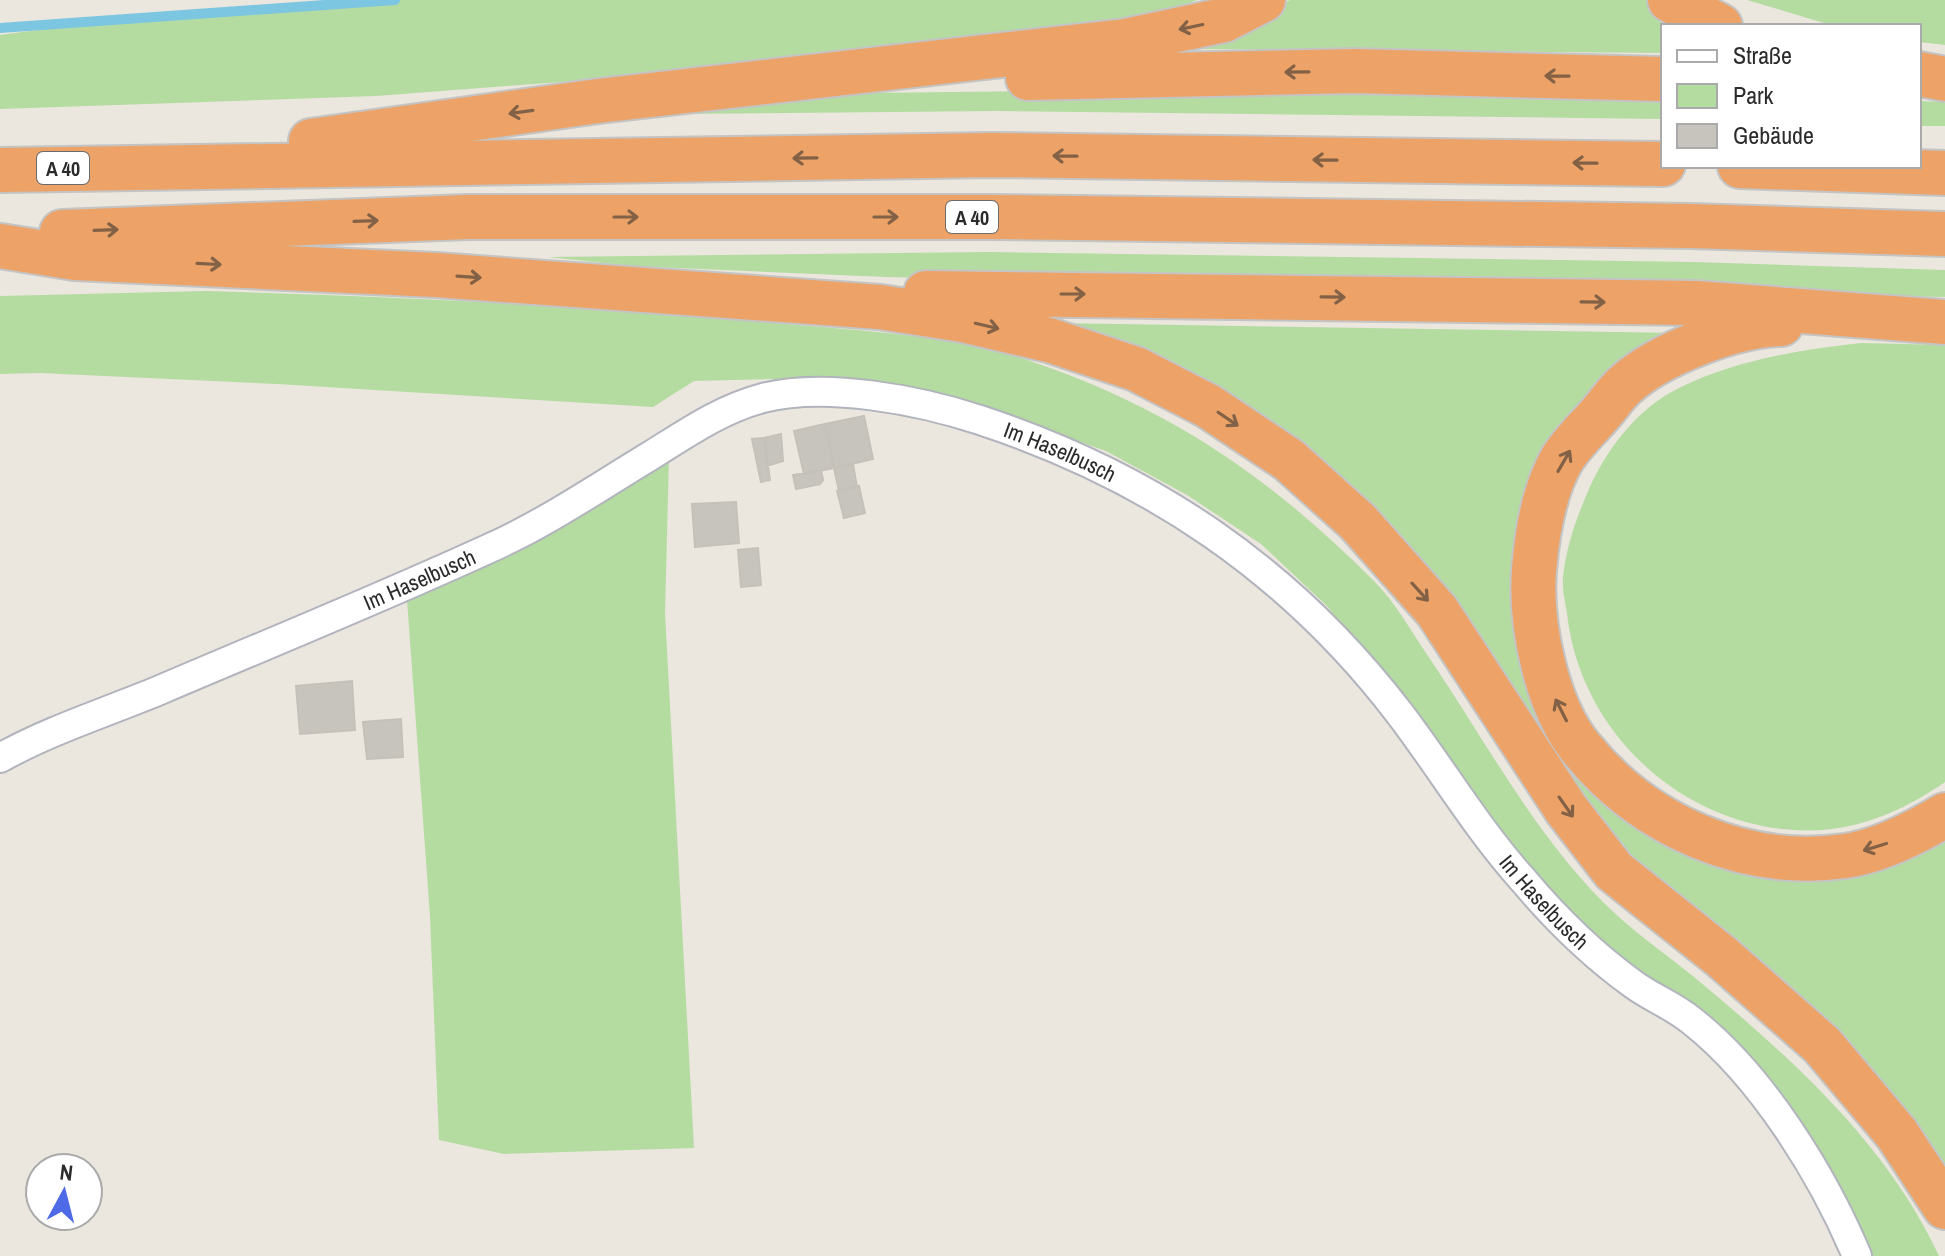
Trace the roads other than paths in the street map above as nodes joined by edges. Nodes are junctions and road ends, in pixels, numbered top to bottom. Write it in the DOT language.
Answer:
graph roads {
  1 [pos="1263,0"];
  2 [pos="1670,0"];
  3 [pos="1716,24"];
  4 [pos="1921,74"];
  5 [pos="1661,79"];
  6 [pos="1945,79"];
  7 [pos="1921,85"];
  8 [pos="1945,86"];
  9 [pos="598,101"];
  10 [pos="1661,164"];
  11 [pos="126,167"];
  12 [pos="1799,168"];
  13 [pos="0,170"];
  14 [pos="1945,173"];
  15 [pos="0,234"];
  16 [pos="1945,234"];
  17 [pos="0,246"];
  18 [pos="743,295"];
  19 [pos="1945,322"];
  20 [pos="0,758"];
  21 [pos="1945,815"];
  22 [pos="1945,1207"];
  23 [pos="1857,1256"];
  1 -- 9 [label="highway, one-way"];
  2 -- 3 [label="highway"];
  4 -- 6 [label="highway"];
  5 -- 9 [label="highway, one-way"];
  7 -- 8 [label="highway"];
  9 -- 11 [label="highway, one-way"];
  10 -- 11 [label="highway, A 40, one-way"];
  11 -- 13 [label="highway, A 40"];
  12 -- 14 [label="highway"];
  15 -- 16 [label="highway, A 40, one-way"];
  17 -- 18 [label="highway, one-way"];
  18 -- 19 [label="highway, one-way"];
  18 -- 22 [label="highway, one-way"];
  21 -- 19 [label="highway, one-way"];
  20 -- 23 [label="street, Im Haselbusch"];
}
